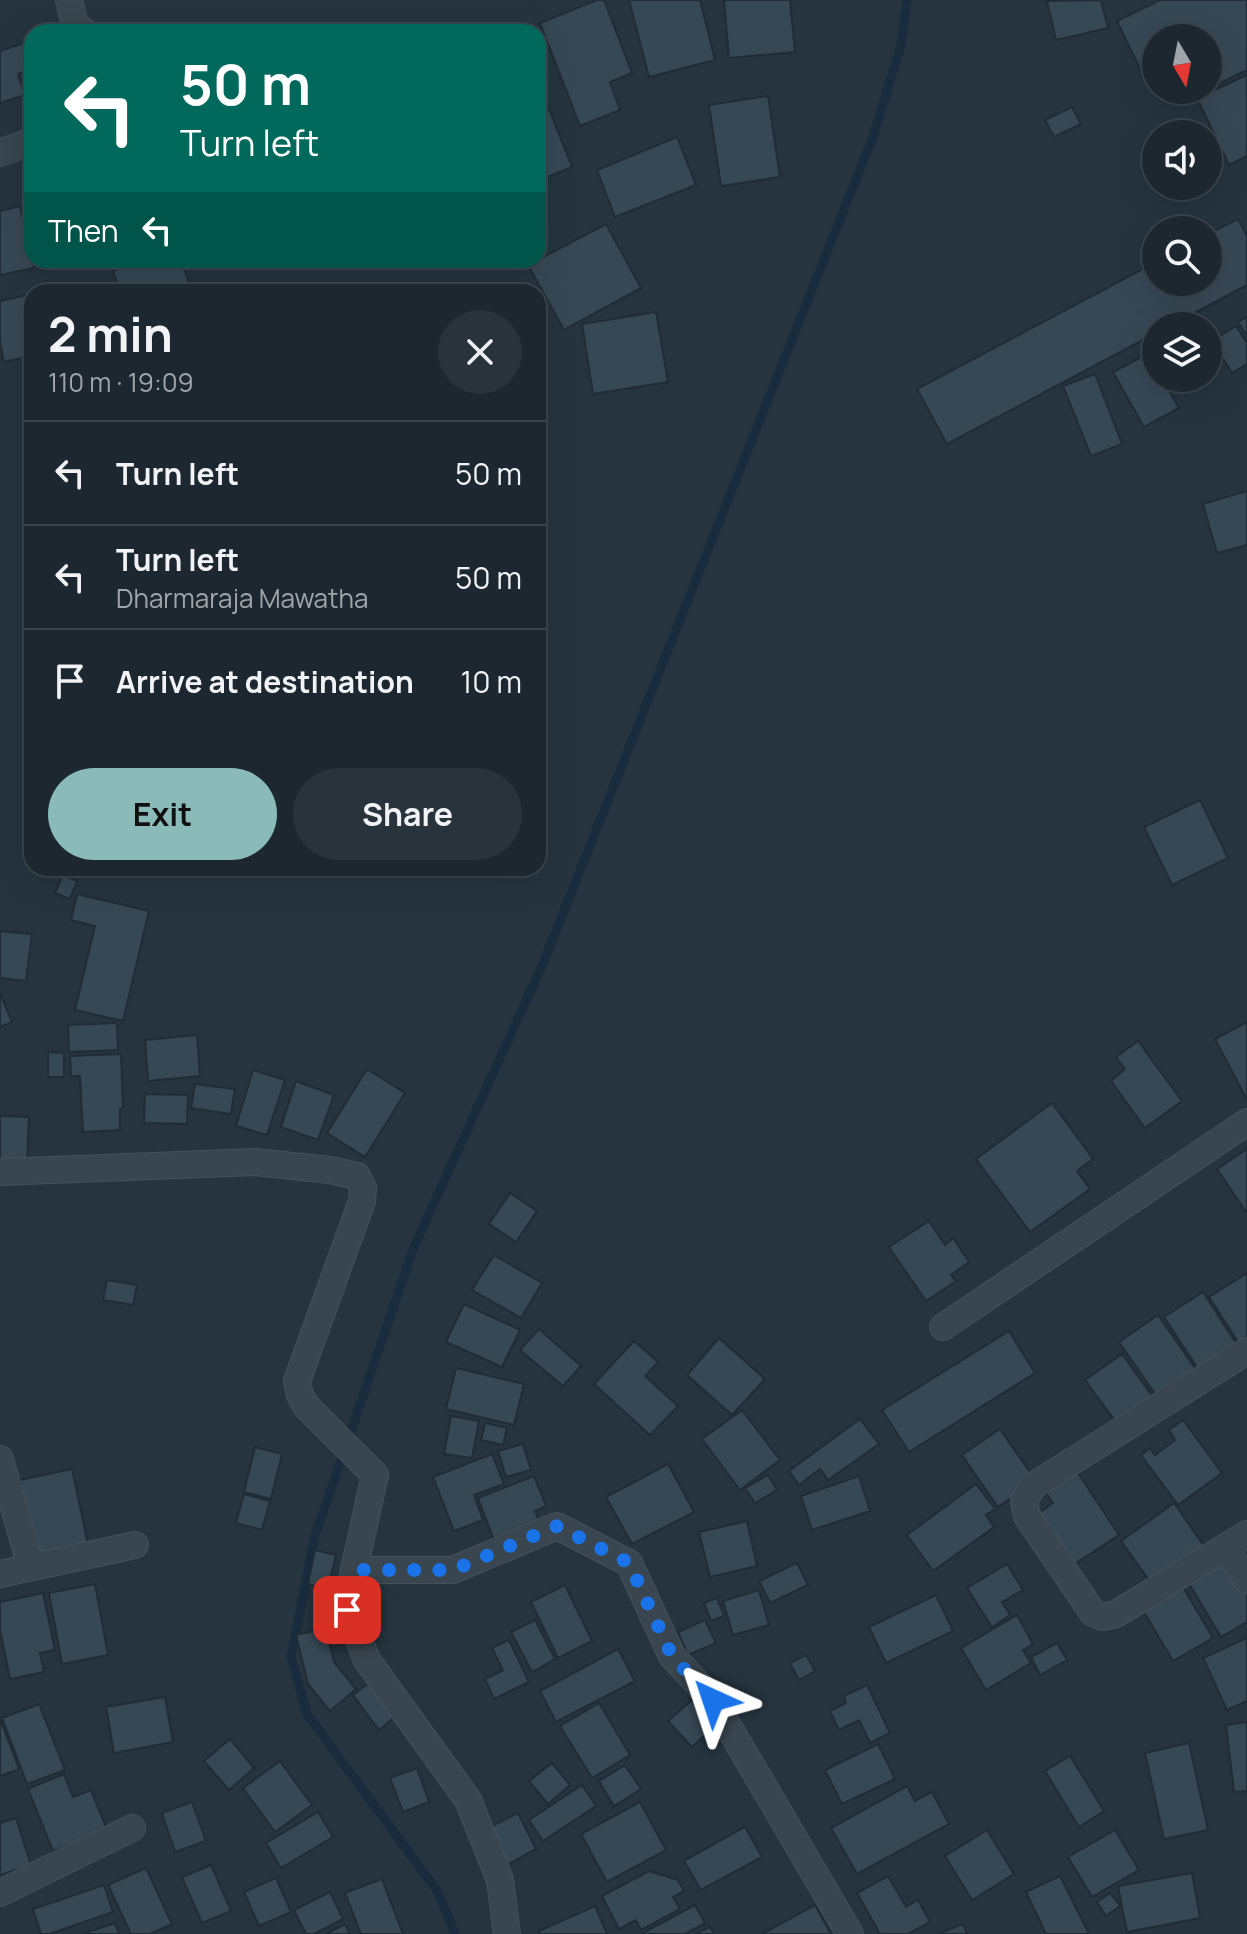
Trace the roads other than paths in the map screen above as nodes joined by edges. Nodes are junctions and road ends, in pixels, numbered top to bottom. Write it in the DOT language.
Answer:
graph roads {
  1 [pos="24,144"];
  2 [pos="0,153"];
  3 [pos="1247,1122"];
  4 [pos="0,1172"];
  5 [pos="943,1327"];
  6 [pos="1247,1351"];
  7 [pos="0,1459"];
  8 [pos="1236,1541"];
  9 [pos="135,1545"];
  10 [pos="31,1567"];
  11 [pos="354,1570"];
  12 [pos="0,1574"];
  13 [pos="1247,1580"];
  14 [pos="132,1828"];
  15 [pos="0,1893"];
  16 [pos="507,1934"];
  17 [pos="850,1934"];
  1 -- 2 [label="street"];
  3 -- 5 [label="street"];
  4 -- 11 [label="street"];
  6 -- 8 [label="street"];
  7 -- 10 [label="street"];
  8 -- 13 [label="street"];
  9 -- 10 [label="street"];
  10 -- 12 [label="street"];
  11 -- 16 [label="street"];
  11 -- 17 [label="street"];
  14 -- 15 [label="street"];
}
